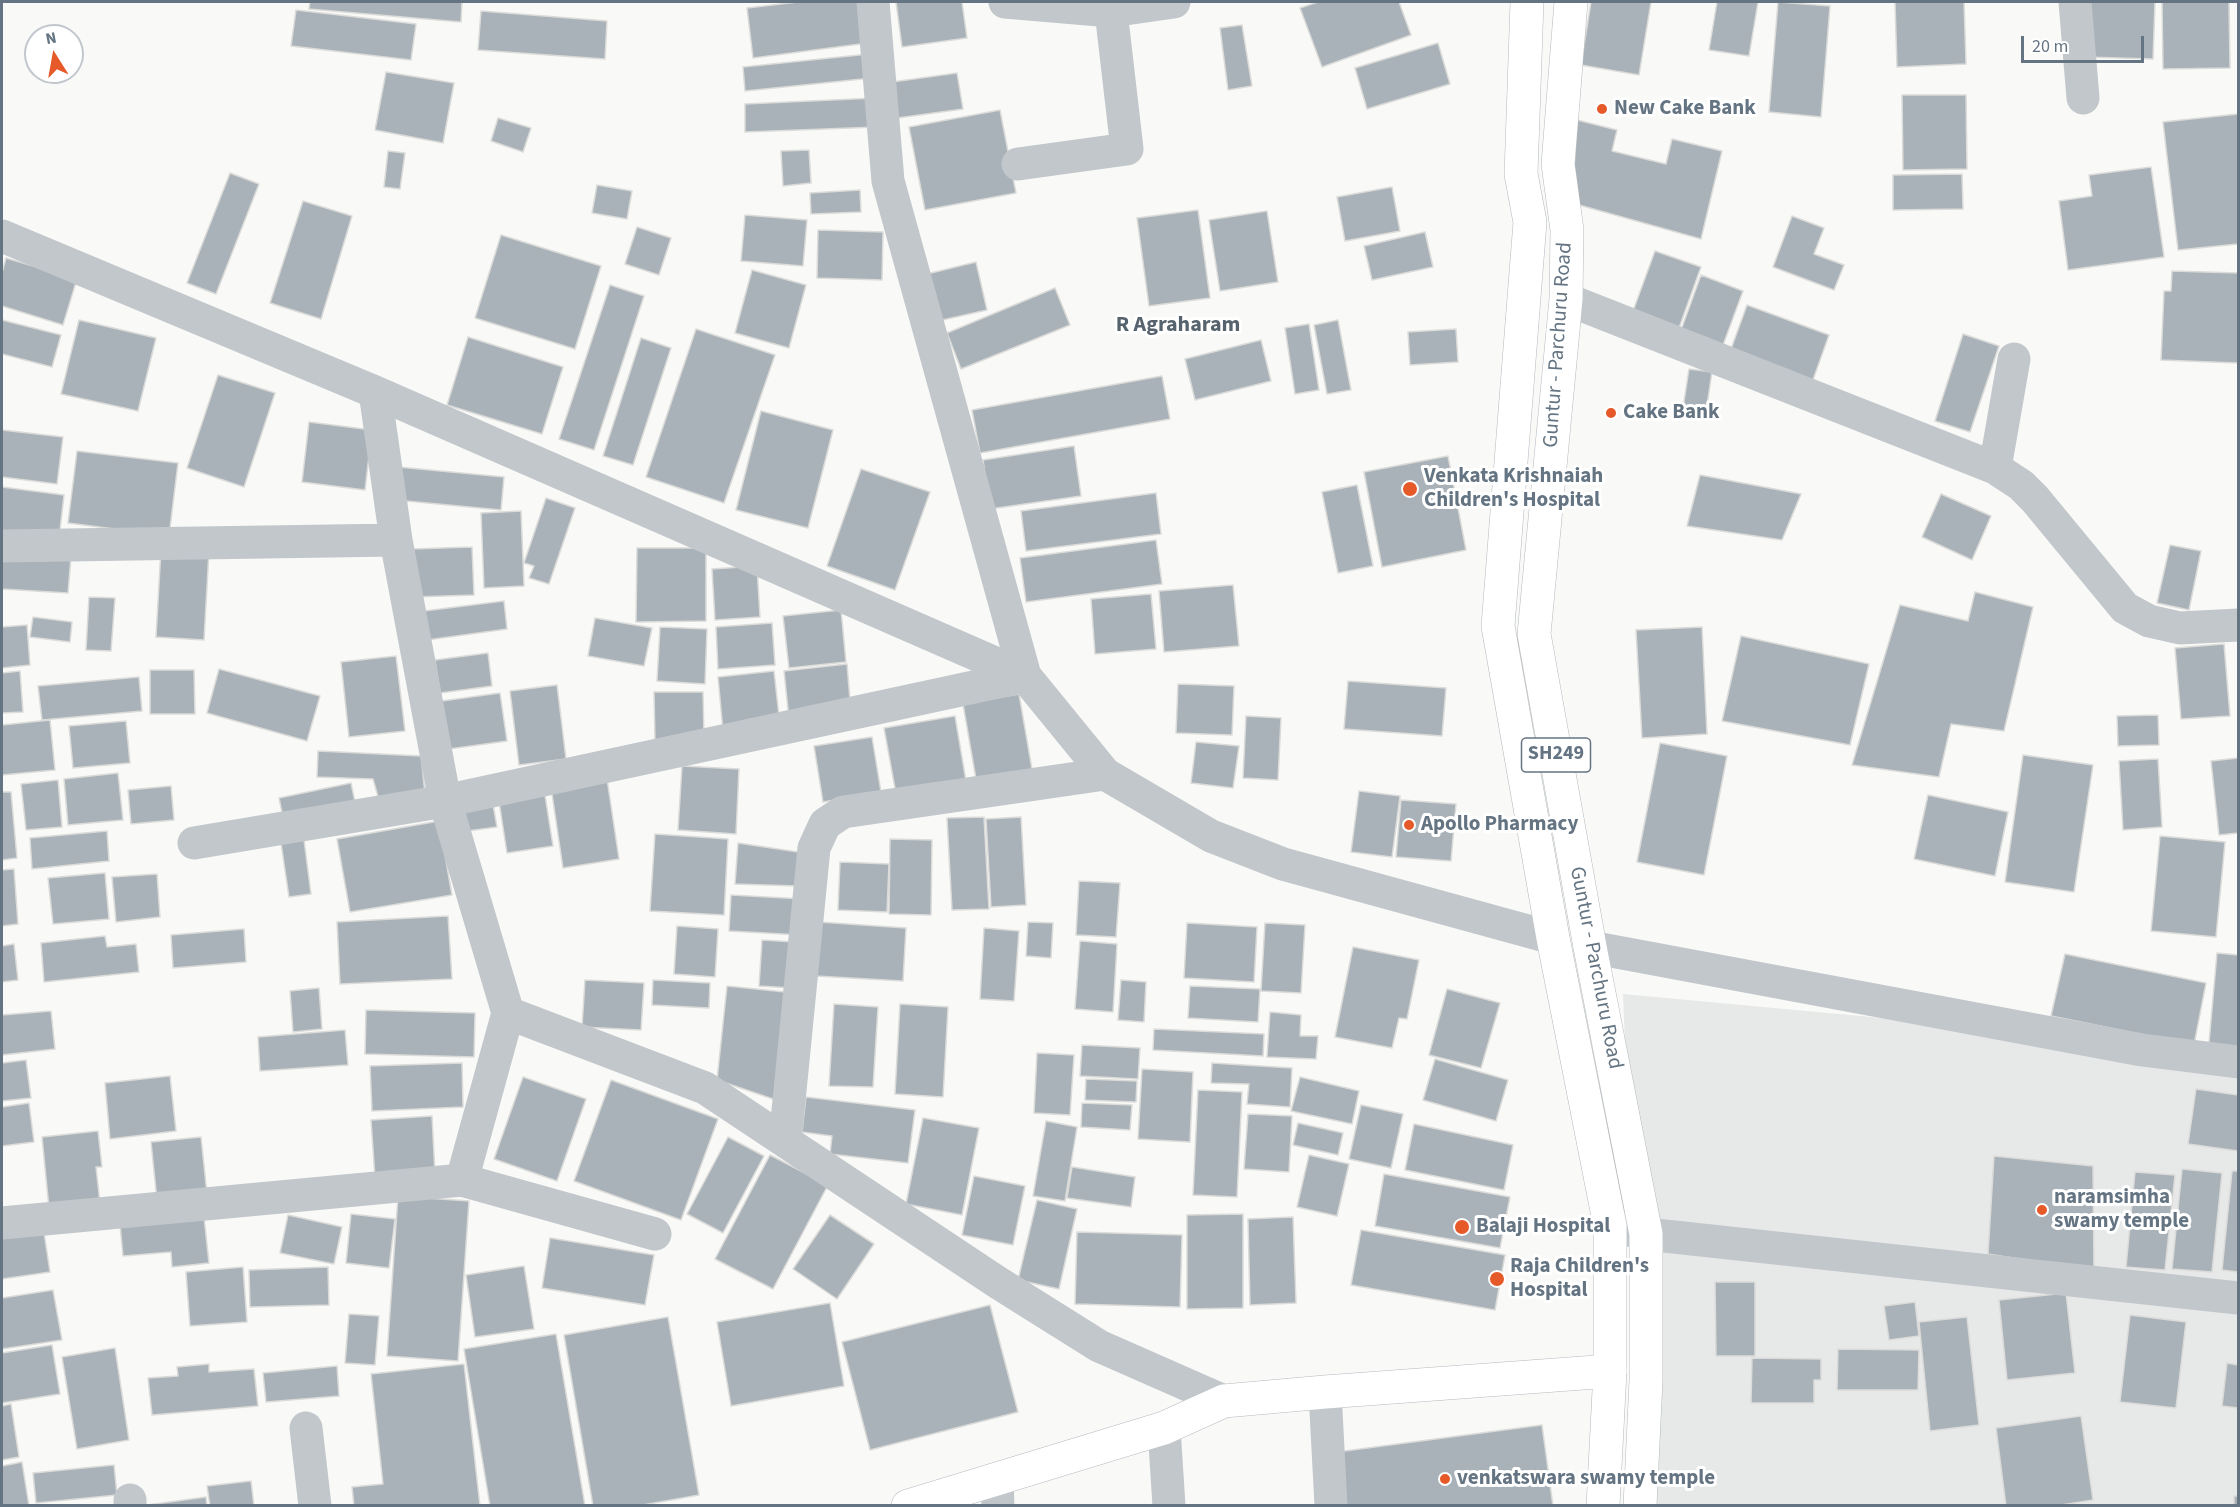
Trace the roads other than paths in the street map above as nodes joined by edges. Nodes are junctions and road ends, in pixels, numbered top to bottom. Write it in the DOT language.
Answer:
graph roads {
  1 [pos="873,2"];
  2 [pos="1005,2"];
  3 [pos="1174,2"];
  4 [pos="1527,2"];
  5 [pos="1571,2"];
  6 [pos="2075,2"];
  7 [pos="1111,11"];
  8 [pos="2083,98"];
  9 [pos="1018,164"];
  10 [pos="2,236"];
  11 [pos="1566,299"];
  12 [pos="2014,359"];
  13 [pos="375,392"];
  14 [pos="1995,468"];
  15 [pos="396,540"];
  16 [pos="2,546"];
  17 [pos="2238,625"];
  18 [pos="1025,676"];
  19 [pos="1105,774"];
  20 [pos="446,801"];
  21 [pos="194,843"];
  22 [pos="1553,938"];
  23 [pos="1590,946"];
  24 [pos="508,1013"];
  25 [pos="2238,1062"];
  26 [pos="785,1141"];
  27 [pos="462,1180"];
  28 [pos="2,1223"];
  29 [pos="1610,1226"];
  30 [pos="656,1234"];
  31 [pos="1646,1234"];
  32 [pos="2238,1298"];
  33 [pos="1610,1371"];
  34 [pos="1324,1392"];
  35 [pos="1224,1401"];
  36 [pos="306,1428"];
  37 [pos="1164,1428"];
  38 [pos="998,1493"];
  39 [pos="315,1506"];
  40 [pos="908,1506"];
  41 [pos="1169,1506"];
  42 [pos="1331,1506"];
  43 [pos="1603,1506"];
  44 [pos="1640,1506"];
  1 -- 18 [label="street"];
  2 -- 7 [label="street"];
  3 -- 7 [label="street"];
  4 -- 22 [label="main road, Guntur - Parchuru Road / SH249"];
  5 -- 11 [label="main road, Guntur - Parchuru Road / SH249"];
  6 -- 8 [label="street"];
  7 -- 9 [label="street"];
  10 -- 13 [label="street"];
  11 -- 14 [label="street"];
  11 -- 23 [label="main road, Guntur - Parchuru Road / SH249"];
  12 -- 14 [label="street"];
  13 -- 15 [label="street"];
  13 -- 18 [label="street"];
  14 -- 17 [label="street"];
  15 -- 16 [label="street"];
  15 -- 20 [label="street"];
  18 -- 19 [label="street"];
  18 -- 20 [label="street"];
  19 -- 22 [label="street"];
  19 -- 26 [label="street"];
  20 -- 21 [label="street"];
  20 -- 24 [label="street"];
  22 -- 23 [label="main road"];
  22 -- 29 [label="main road, Guntur - Parchuru Road / SH249"];
  23 -- 25 [label="street"];
  23 -- 31 [label="main road, Guntur - Parchuru Road / SH249"];
  24 -- 26 [label="street"];
  24 -- 27 [label="street"];
  26 -- 35 [label="street"];
  27 -- 28 [label="street"];
  27 -- 30 [label="street"];
  29 -- 31 [label="street"];
  29 -- 33 [label="main road, Guntur - Parchuru Road / SH249"];
  31 -- 32 [label="street"];
  31 -- 44 [label="main road, Guntur - Parchuru Road / SH249"];
  33 -- 34 [label="main road"];
  33 -- 43 [label="main road, Guntur - Parchuru Road / SH249"];
  34 -- 35 [label="main road"];
  34 -- 42 [label="street"];
  35 -- 37 [label="main road"];
  36 -- 39 [label="street"];
  37 -- 38 [label="main road"];
  37 -- 41 [label="street"];
  38 -- 40 [label="main road"];
}
